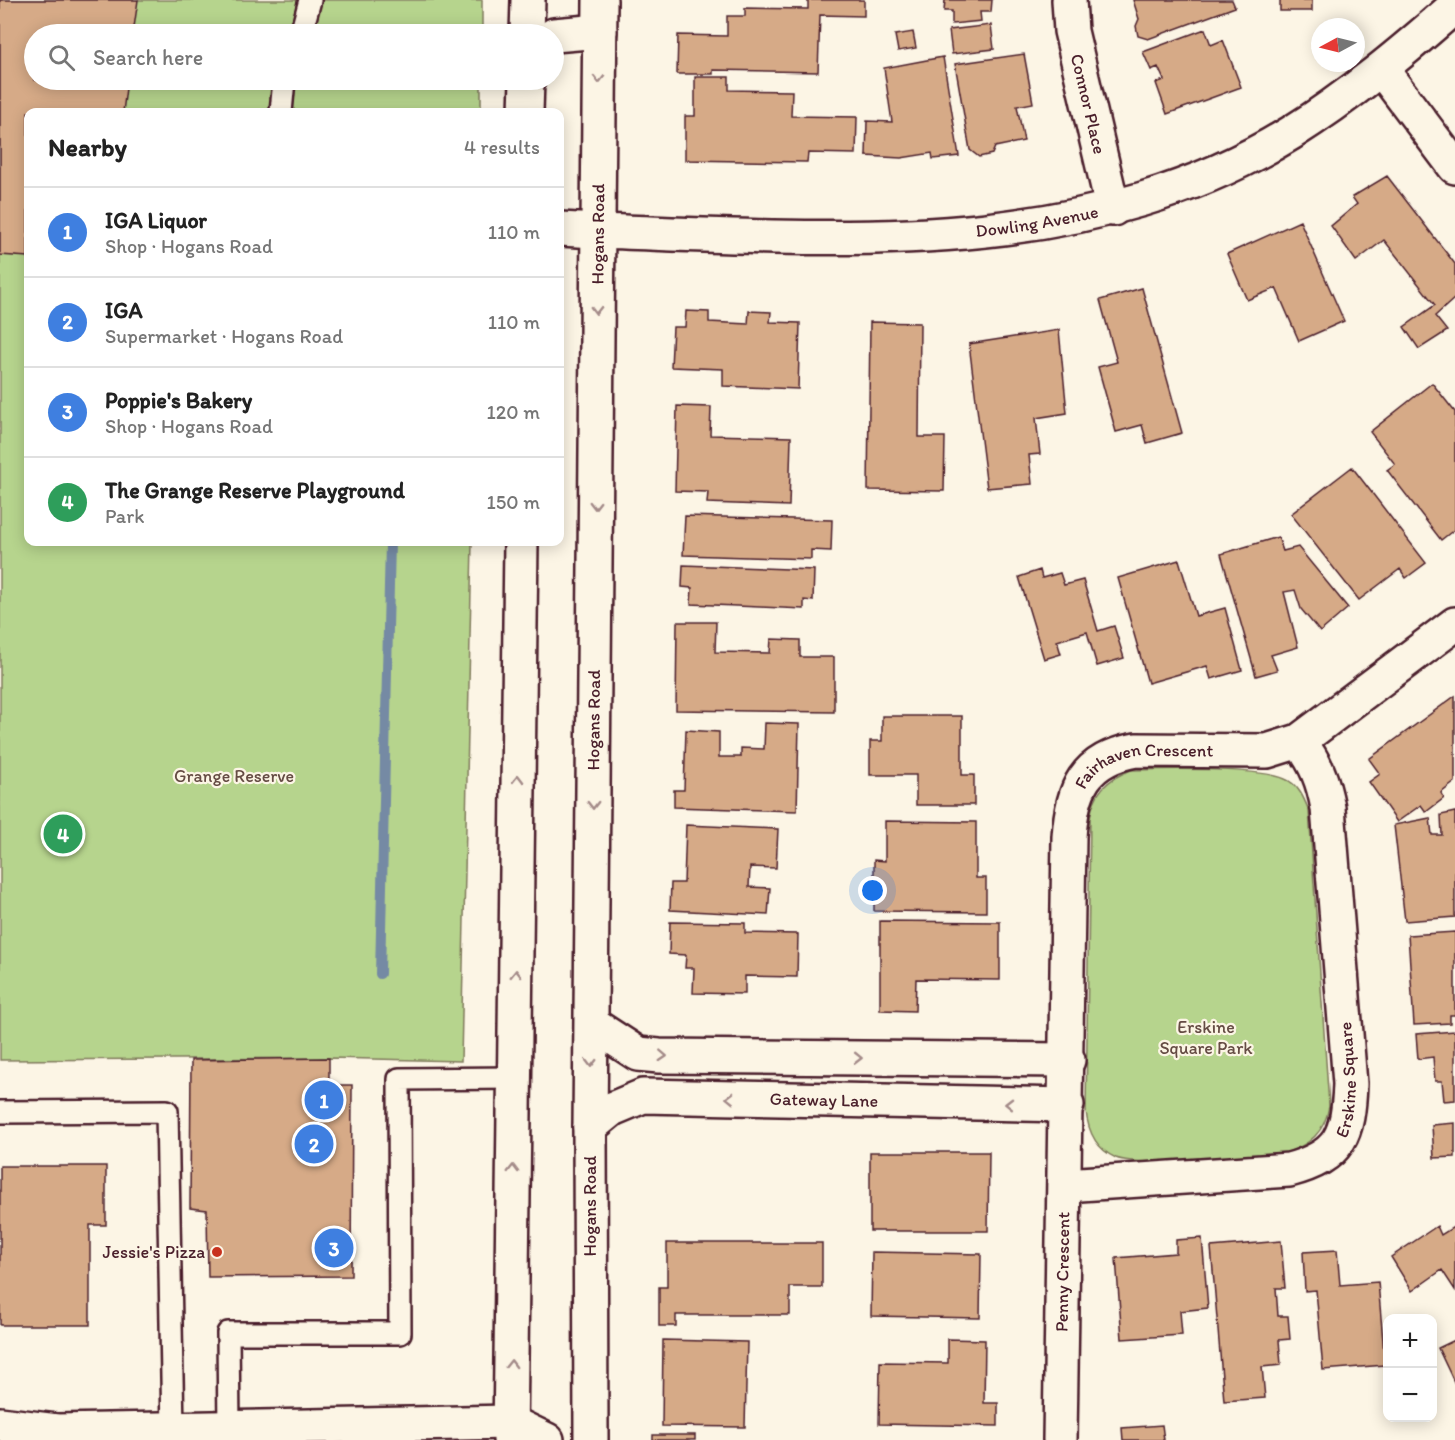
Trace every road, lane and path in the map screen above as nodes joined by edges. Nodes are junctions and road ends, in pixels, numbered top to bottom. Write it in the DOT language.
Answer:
graph roads {
  1 [pos="310,0"];
  2 [pos="528,0"];
  3 [pos="1069,0"];
  4 [pos="1455,6"];
  5 [pos="600,16"];
  6 [pos="304,24"];
  7 [pos="527,24"];
  8 [pos="564,31"];
  9 [pos="1382,70"];
  10 [pos="283,90"];
  11 [pos="527,90"];
  12 [pos="281,108"];
  13 [pos="526,108"];
  14 [pos="1455,166"];
  15 [pos="1113,209"];
  16 [pos="564,229"];
  17 [pos="597,231"];
  18 [pos="521,546"];
  19 [pos="1455,624"];
  20 [pos="1299,741"];
  21 [pos="592,1024"];
  22 [pos="1068,1060"];
  23 [pos="514,1078"];
  24 [pos="1067,1105"];
  25 [pos="0,1112"];
  26 [pos="590,1127"];
  27 [pos="1065,1185"];
  28 [pos="0,1424"];
  29 [pos="173,1430"];
  30 [pos="510,1431"];
  31 [pos="56,1435"];
  32 [pos="229,1435"];
  33 [pos="547,1440"];
  34 [pos="591,1440"];
  35 [pos="1060,1440"];
  1 -- 6 [label="lane"];
  2 -- 7 [label="street"];
  3 -- 15 [label="street, Connor Place"];
  4 -- 9 [label="street, Dowling Avenue"];
  5 -- 8 [label="street"];
  5 -- 17 [label="street, Hogans Road, one-way"];
  9 -- 14 [label="street"];
  9 -- 15 [label="street, Dowling Avenue"];
  10 -- 12 [label="lane"];
  11 -- 13 [label="street"];
  15 -- 17 [label="street, Dowling Avenue"];
  16 -- 17 [label="street, Dowling Avenue"];
  17 -- 21 [label="street, Hogans Road, one-way"];
  23 -- 18 [label="street, one-way"];
  19 -- 20 [label="street, Fairhaven Crescent"];
  20 -- 22 [label="street, Fairhaven Crescent"];
  20 -- 27 [label="street, Erskine Square"];
  21 -- 22 [label="street, one-way"];
  21 -- 26 [label="street, Hogans Road, one-way"];
  22 -- 24 [label="street, Fairhaven Crescent"];
  30 -- 23 [label="street, one-way"];
  23 -- 32 [label="lane"];
  24 -- 26 [label="street, Gateway Lane, one-way"];
  24 -- 27 [label="street, Penny Crescent"];
  25 -- 29 [label="lane"];
  26 -- 34 [label="street, Hogans Road"];
  27 -- 35 [label="street, Penny Crescent"];
  28 -- 31 [label="street"];
  29 -- 31 [label="street"];
  29 -- 32 [label="street"];
  30 -- 32 [label="street"];
  30 -- 33 [label="street"];
}
